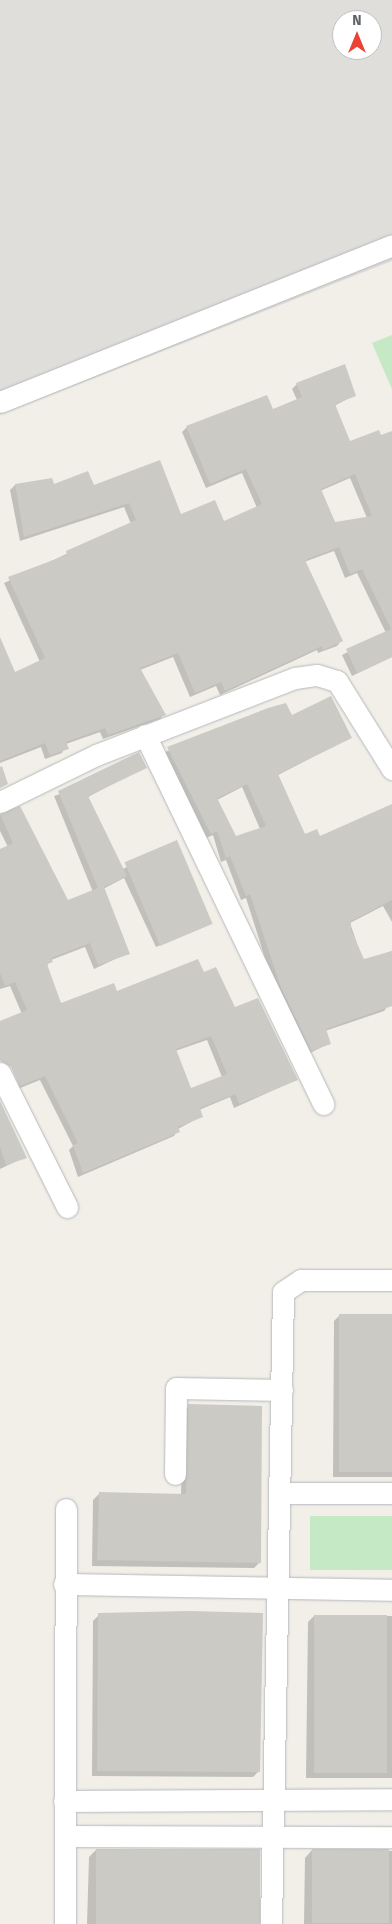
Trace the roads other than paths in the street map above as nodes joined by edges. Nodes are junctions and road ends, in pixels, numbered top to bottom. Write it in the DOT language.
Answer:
graph roads {
  1 [pos="392,245"];
  2 [pos="0,402"];
  3 [pos="145,735"];
  4 [pos="392,769"];
  5 [pos="0,802"];
  6 [pos="0,1072"];
  7 [pos="323,1104"];
  8 [pos="67,1207"];
  9 [pos="392,1280"];
  10 [pos="282,1390"];
  11 [pos="175,1474"];
  12 [pos="279,1493"];
  13 [pos="392,1493"];
  14 [pos="66,1509"];
  15 [pos="64,1584"];
  16 [pos="277,1589"];
  17 [pos="392,1590"];
  18 [pos="392,1799"];
  19 [pos="64,1801"];
  20 [pos="272,1801"];
  21 [pos="65,1836"];
  22 [pos="272,1836"];
  23 [pos="392,1836"];
  24 [pos="65,1924"];
  25 [pos="271,1924"];
  1 -- 2 [label="street"];
  3 -- 4 [label="street"];
  3 -- 5 [label="street"];
  3 -- 7 [label="street"];
  6 -- 8 [label="street"];
  9 -- 10 [label="street"];
  10 -- 11 [label="street"];
  10 -- 12 [label="street"];
  12 -- 13 [label="street"];
  12 -- 16 [label="street"];
  14 -- 15 [label="street"];
  15 -- 16 [label="street"];
  15 -- 19 [label="street"];
  16 -- 17 [label="street"];
  16 -- 20 [label="street"];
  18 -- 20 [label="street"];
  19 -- 20 [label="street"];
  19 -- 21 [label="street"];
  20 -- 22 [label="street"];
  21 -- 22 [label="street"];
  21 -- 24 [label="street"];
  22 -- 23 [label="street"];
  22 -- 25 [label="street"];
}
